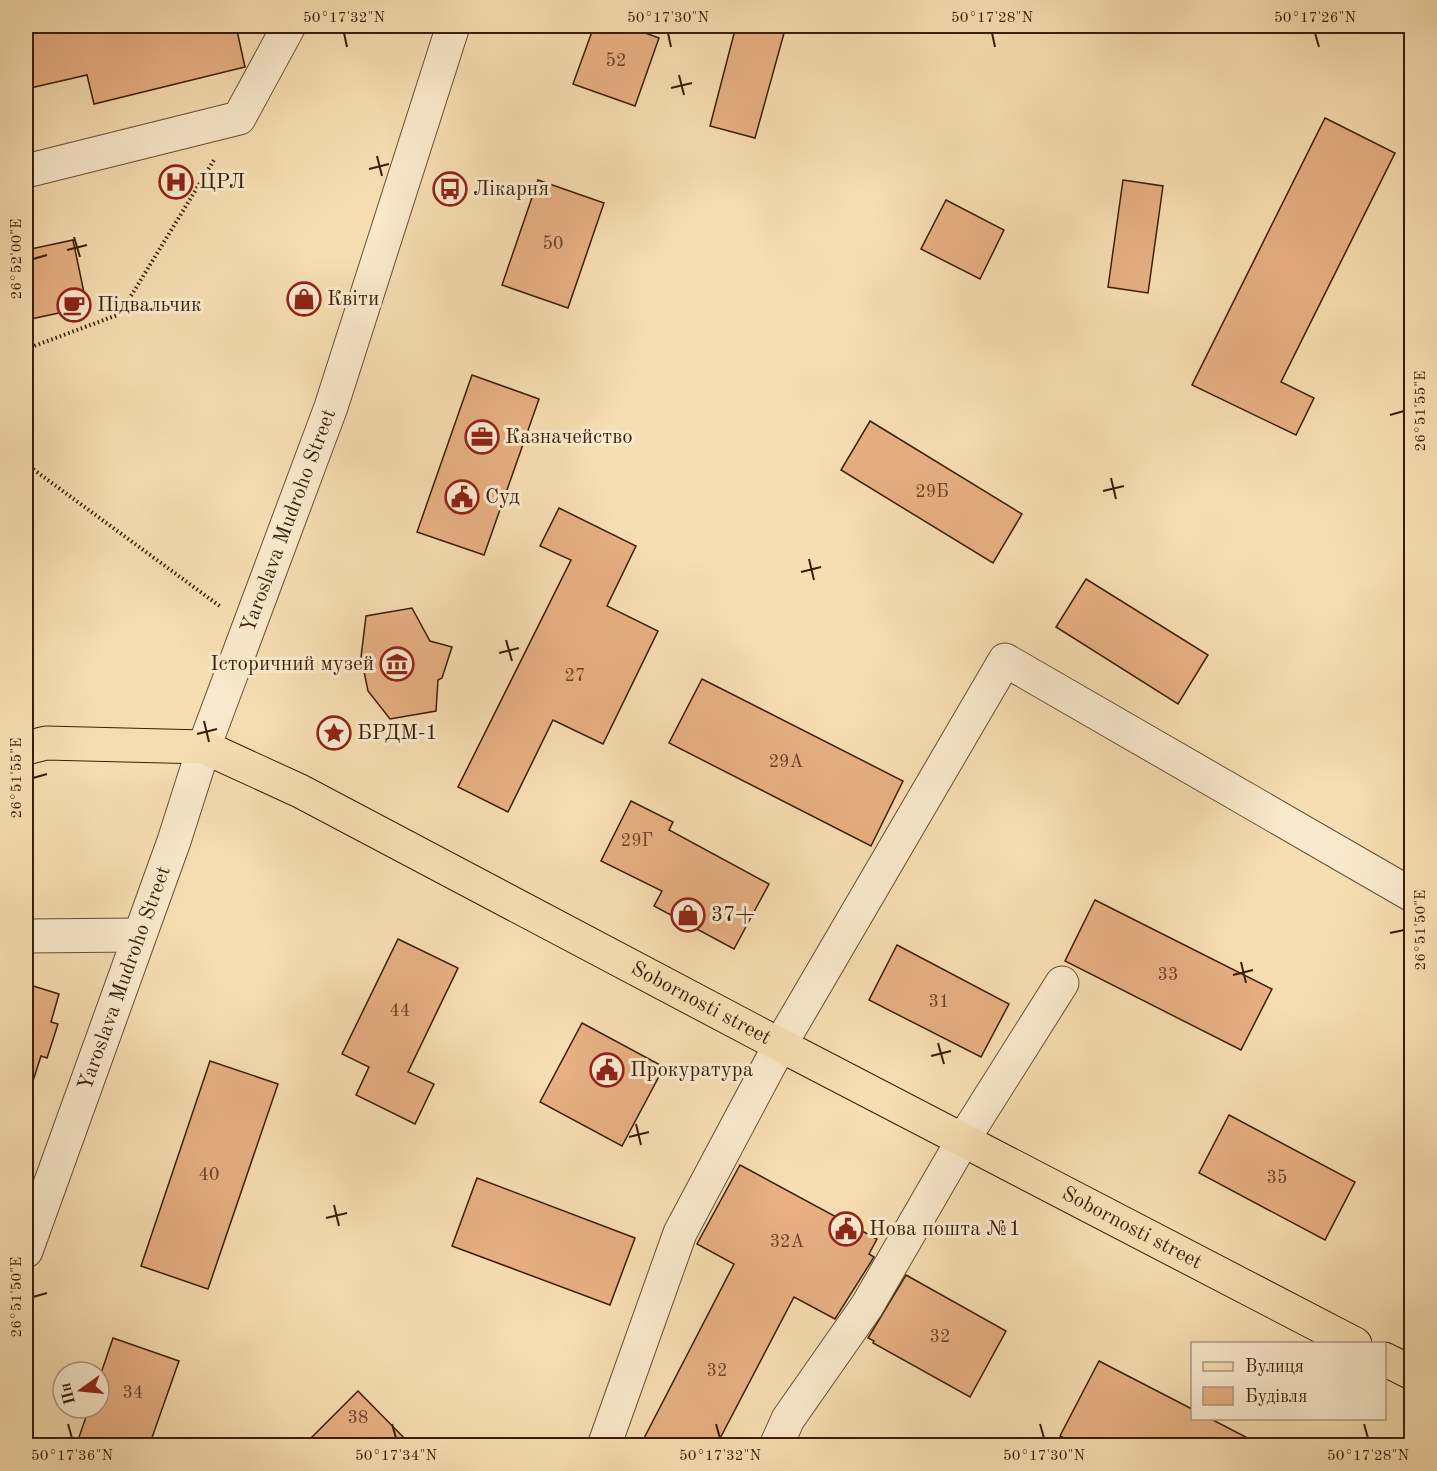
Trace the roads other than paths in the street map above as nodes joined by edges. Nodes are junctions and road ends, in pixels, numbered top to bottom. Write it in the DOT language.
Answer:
graph roads {
  1 [pos="289,26"];
  2 [pos="453,26"];
  3 [pos="26,171"];
  4 [pos="204,747"];
  5 [pos="26,748"];
  6 [pos="1412,895"];
  7 [pos="139,935"];
  8 [pos="26,936"];
  9 [pos="1062,982"];
  10 [pos="780,1045"];
  11 [pos="963,1140"];
  12 [pos="26,1251"];
  13 [pos="1351,1342"];
  14 [pos="1386,1360"];
  15 [pos="1412,1373"];
  16 [pos="604,1446"];
  17 [pos="776,1446"];
  1 -- 3 [label="street"];
  2 -- 4 [label="street, Yaroslava Mudroho Street"];
  4 -- 5 [label="main road, Sobornosti street"];
  4 -- 7 [label="street, Yaroslava Mudroho Street"];
  4 -- 10 [label="main road, Sobornosti street"];
  6 -- 10 [label="street"];
  7 -- 8 [label="street"];
  7 -- 12 [label="street, Yaroslava Mudroho Street"];
  9 -- 11 [label="street"];
  10 -- 11 [label="main road, Sobornosti street"];
  10 -- 16 [label="street"];
  11 -- 13 [label="main road, Sobornosti street"];
  11 -- 17 [label="street"];
  14 -- 15 [label="main road"];
}
